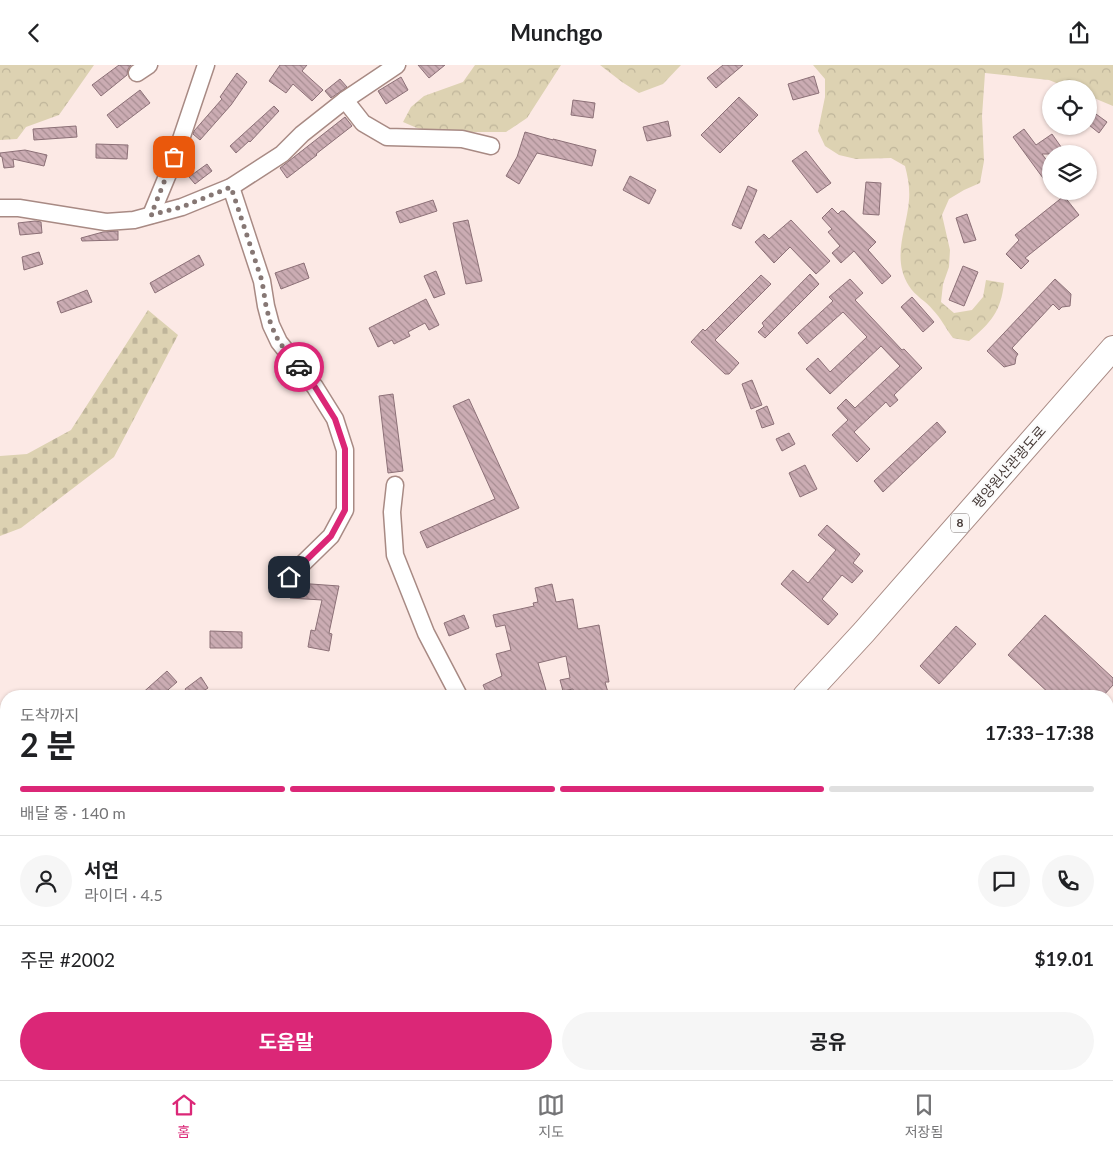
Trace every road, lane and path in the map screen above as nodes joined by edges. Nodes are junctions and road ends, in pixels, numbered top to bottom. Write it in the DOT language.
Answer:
graph roads {
  1 [pos="206,65"];
  2 [pos="397,65"];
  3 [pos="345,100"];
  4 [pos="491,146"];
  5 [pos="231,187"];
  6 [pos="0,208"];
  7 [pos="151,215"];
  8 [pos="1113,348"];
  9 [pos="395,485"];
  10 [pos="289,577"];
  11 [pos="456,690"];
  12 [pos="811,690"];
  1 -- 7 [label="street"];
  2 -- 3 [label="street"];
  3 -- 4 [label="street"];
  3 -- 5 [label="street"];
  5 -- 7 [label="street"];
  5 -- 10 [label="street"];
  6 -- 7 [label="street"];
  8 -- 12 [label="highway, 평양원산관광도로 / 8"];
  9 -- 11 [label="street"];
}
